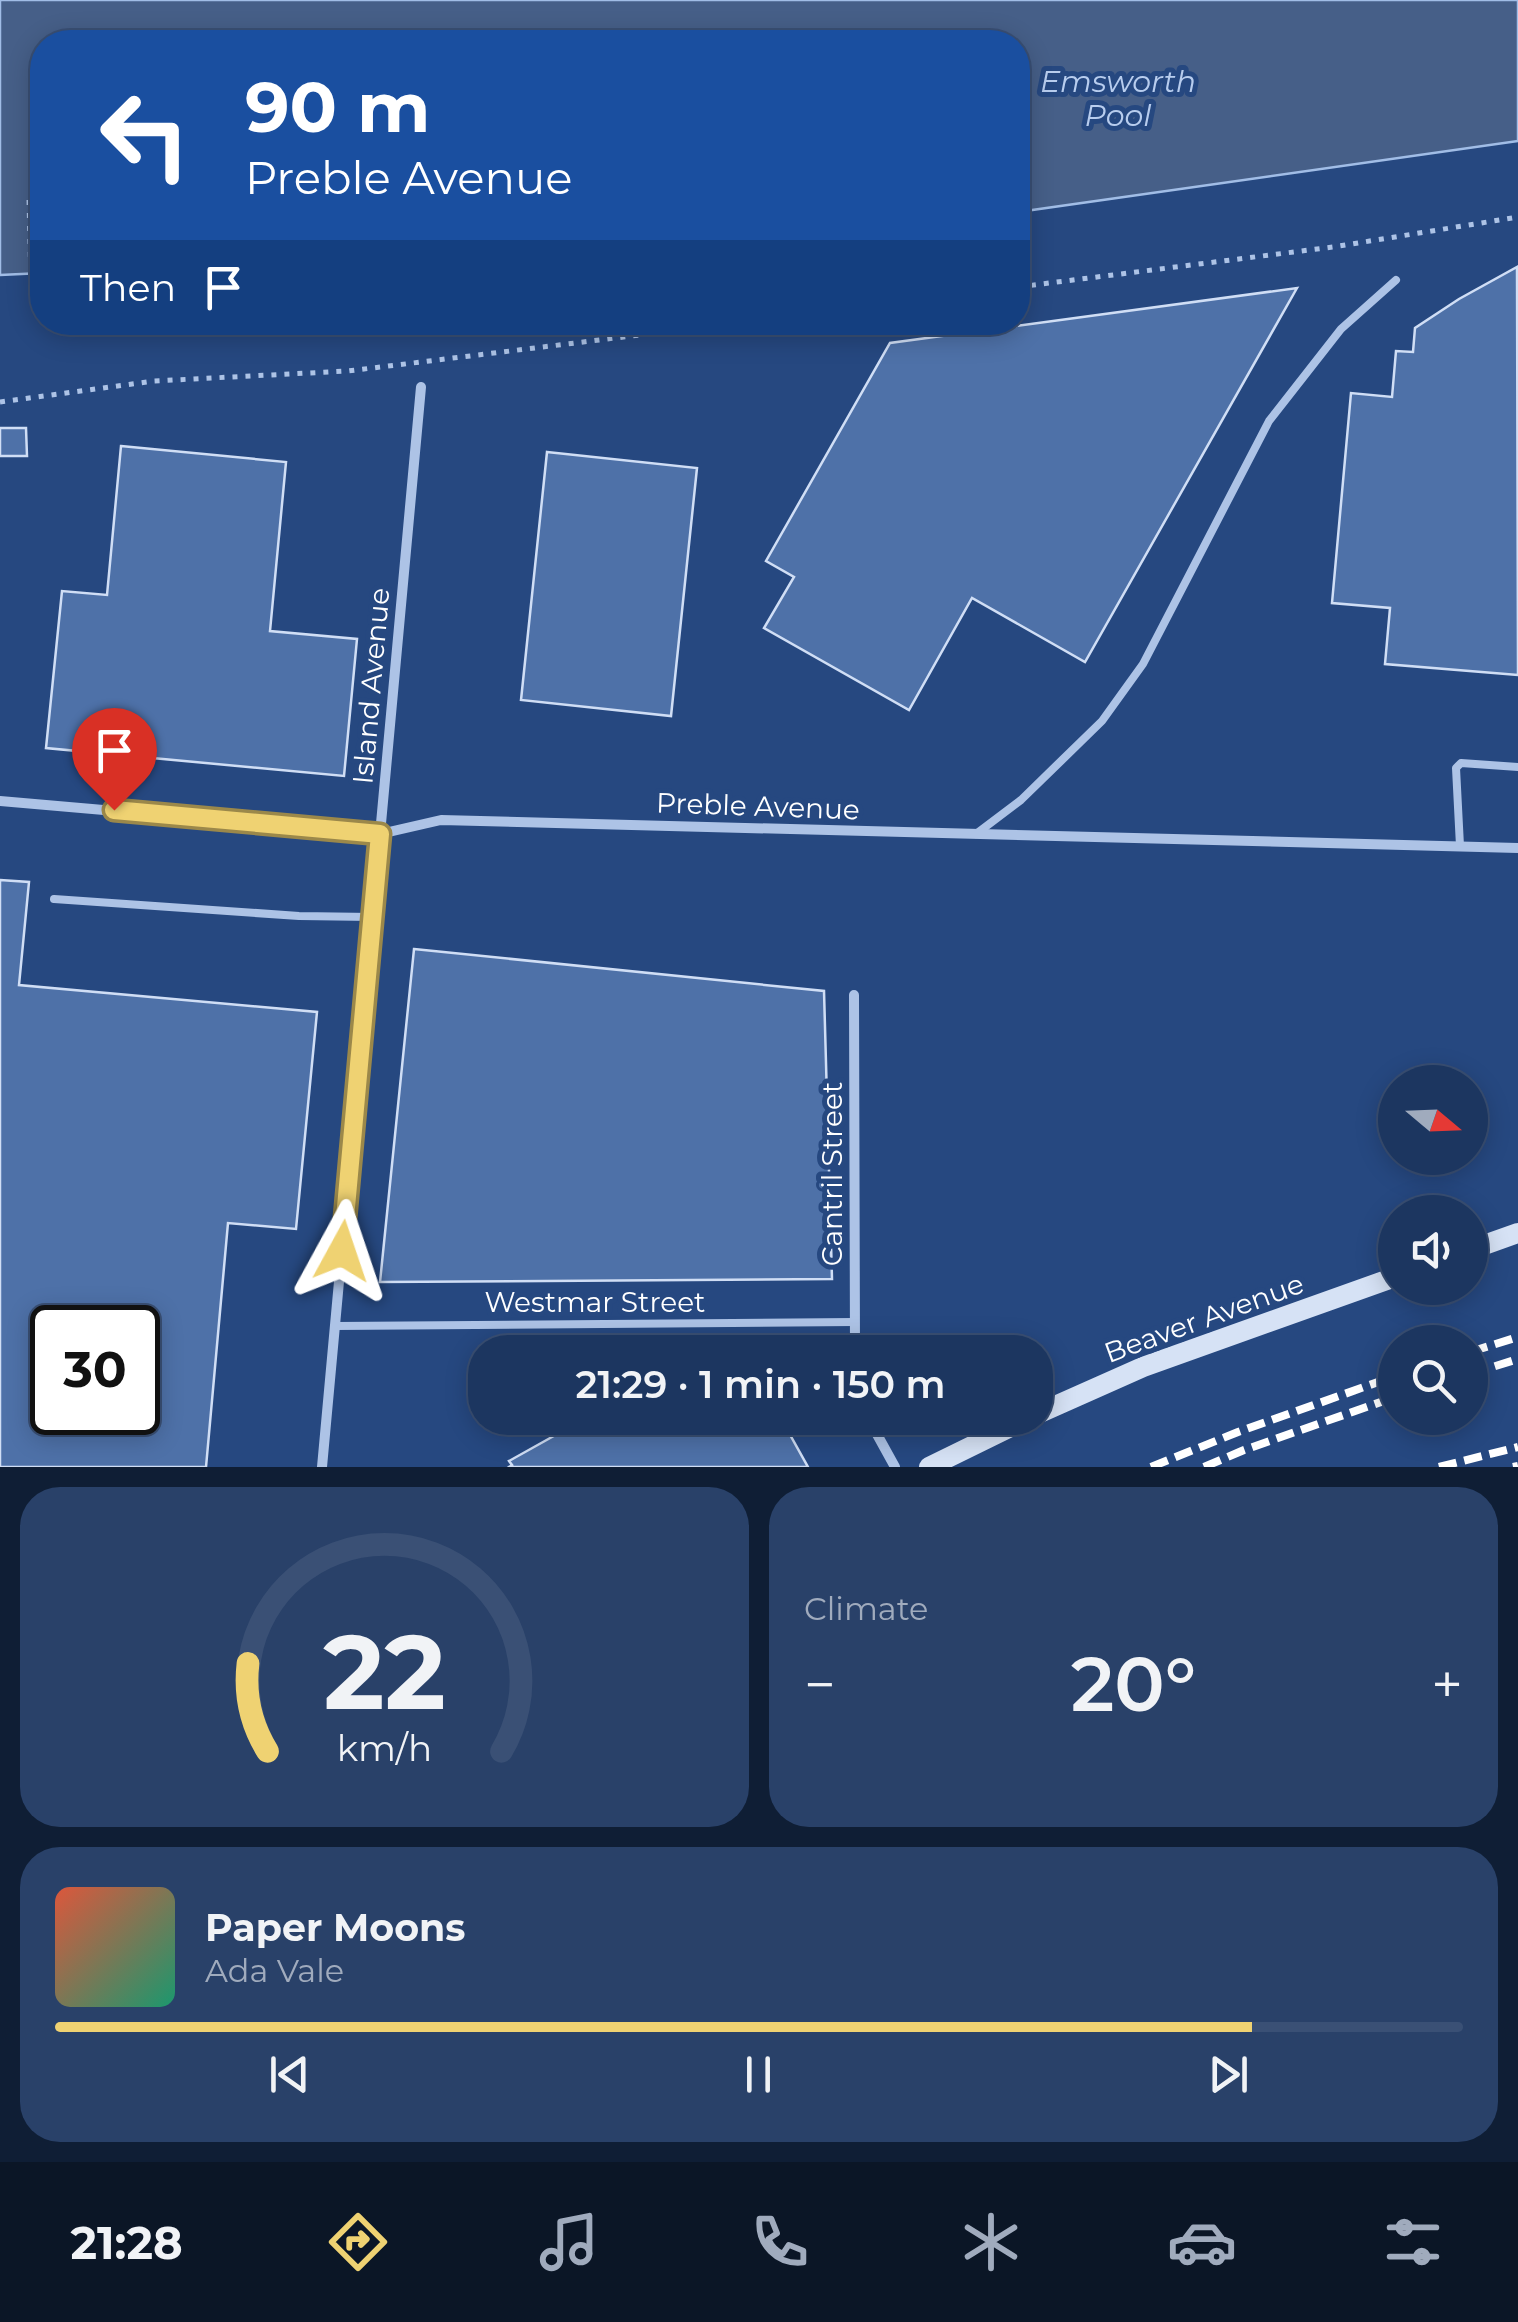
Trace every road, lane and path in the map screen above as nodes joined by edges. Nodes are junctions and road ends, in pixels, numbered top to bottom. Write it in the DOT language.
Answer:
graph roads {
  1 [pos="29,200"];
  2 [pos="29,210"];
  3 [pos="1518,217"];
  4 [pos="30,248"];
  5 [pos="1396,280"];
  6 [pos="1030,285"];
  7 [pos="640,335"];
  8 [pos="421,386"];
  9 [pos="0,402"];
  10 [pos="1518,766"];
  11 [pos="0,800"];
  12 [pos="380,834"];
  13 [pos="976,834"];
  14 [pos="1460,846"];
  15 [pos="1518,848"];
  16 [pos="54,899"];
  17 [pos="372,917"];
  18 [pos="854,995"];
  19 [pos="1518,1233"];
  20 [pos="1488,1244"];
  21 [pos="1378,1283"];
  22 [pos="855,1322"];
  23 [pos="335,1326"];
  24 [pos="855,1335"];
  25 [pos="1053,1407"];
  26 [pos="877,1435"];
  27 [pos="994,1435"];
  28 [pos="322,1467"];
  29 [pos="895,1467"];
  30 [pos="929,1467"];
  1 -- 2 [label="path"];
  2 -- 4 [label="path"];
  3 -- 6 [label="path"];
  5 -- 13 [label="lane"];
  7 -- 9 [label="path"];
  8 -- 12 [label="street, Island Avenue"];
  10 -- 14 [label="lane"];
  11 -- 12 [label="street, Preble Avenue"];
  12 -- 13 [label="street, Preble Avenue"];
  12 -- 17 [label="street, Island Avenue"];
  13 -- 14 [label="street, Preble Avenue"];
  14 -- 15 [label="street, Preble Avenue"];
  16 -- 17 [label="lane"];
  17 -- 23 [label="street, Island Avenue"];
  18 -- 22 [label="street, Cantril Street"];
  19 -- 20 [label="street"];
  21 -- 25 [label="street, Beaver Avenue"];
  22 -- 23 [label="lane, Westmar Street"];
  22 -- 24 [label="street, Cantril Street"];
  23 -- 28 [label="street, Island Avenue"];
  26 -- 29 [label="street"];
  27 -- 30 [label="street, Beaver Avenue"];
}
